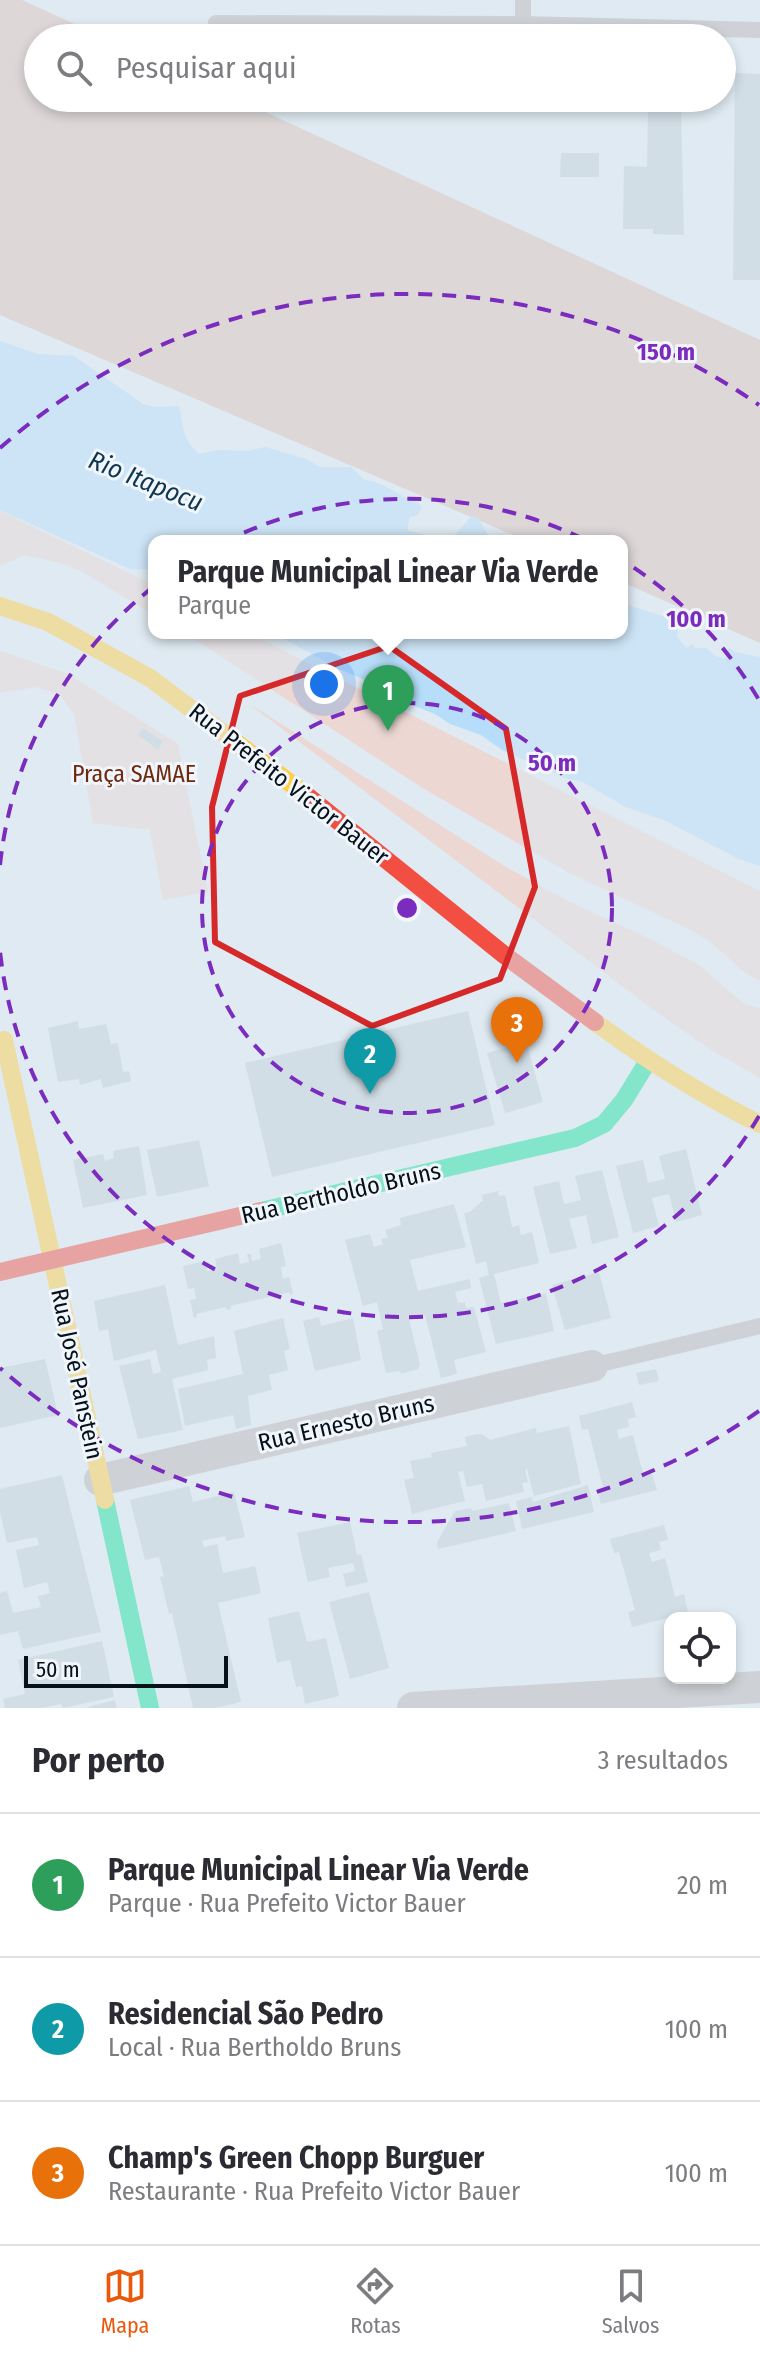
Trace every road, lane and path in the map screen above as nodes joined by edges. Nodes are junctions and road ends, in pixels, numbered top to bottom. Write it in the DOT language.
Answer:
graph roads {
  1 [pos="523,0"];
  2 [pos="216,23"];
  3 [pos="523,24"];
  4 [pos="736,29"];
  5 [pos="760,30"];
  6 [pos="0,606"];
  7 [pos="4,1040"];
  8 [pos="648,1061"];
  9 [pos="760,1124"];
  10 [pos="53,1259"];
  11 [pos="0,1272"];
  12 [pos="760,1326"];
  13 [pos="592,1366"];
  14 [pos="100,1480"];
  15 [pos="760,1687"];
  16 [pos="150,1708"];
  17 [pos="413,1708"];
  1 -- 3 [label="lane"];
  2 -- 3 [label="lane"];
  4 -- 5 [label="lane"];
  6 -- 8 [label="street, Rua Prefeito Victor Bauer"];
  7 -- 10 [label="street, Rua José Panstein"];
  8 -- 9 [label="street, Rua Prefeito Victor Bauer"];
  8 -- 10 [label="street, Rua Bertholdo Bruns"];
  10 -- 11 [label="street, Rua Bertholdo Bruns"];
  10 -- 14 [label="street, Rua José Panstein"];
  12 -- 13 [label="lane"];
  13 -- 14 [label="street, Rua Ernesto Bruns"];
  14 -- 16 [label="street, Rua José Panstein"];
  15 -- 17 [label="street"];
}
